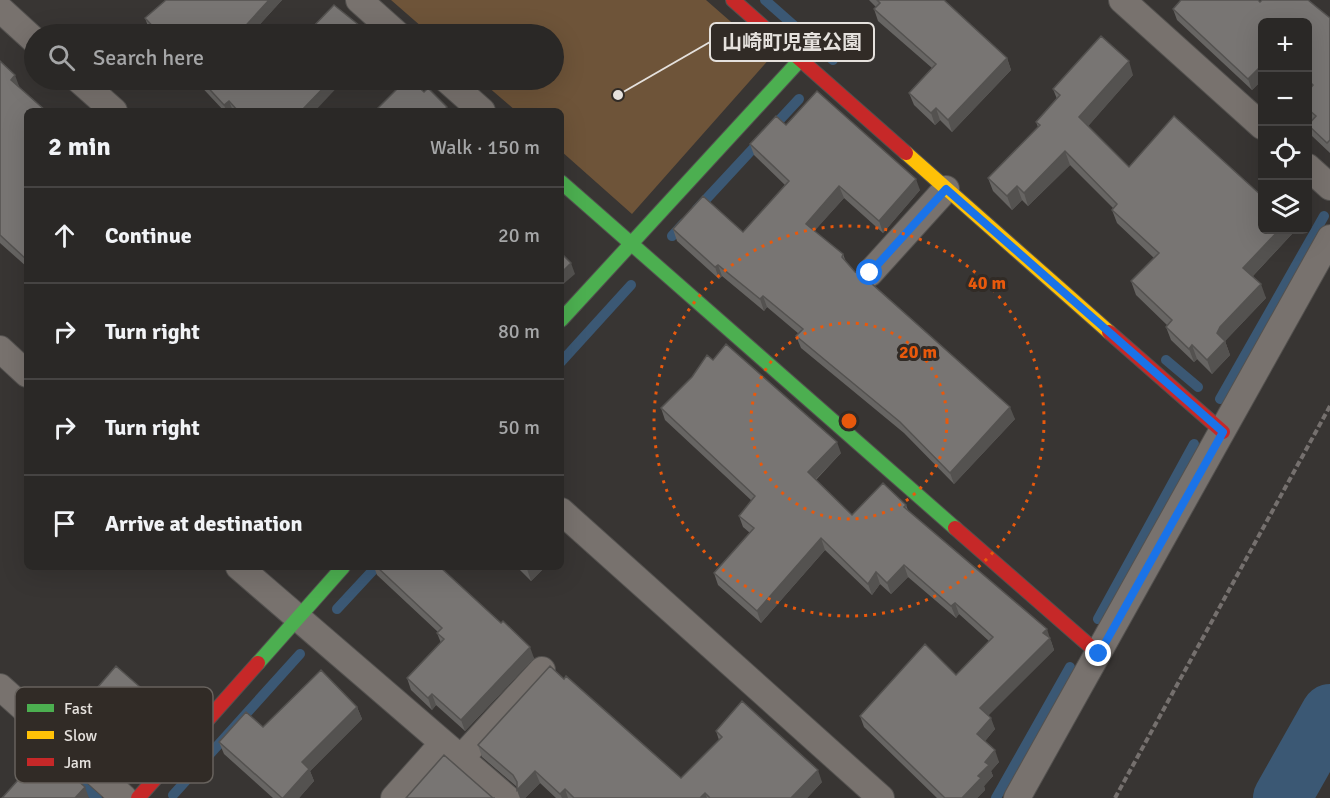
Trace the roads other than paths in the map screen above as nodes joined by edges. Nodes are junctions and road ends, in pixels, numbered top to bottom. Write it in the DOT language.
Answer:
graph roads {
  1 [pos="359,0"];
  2 [pos="733,0"];
  3 [pos="1122,0"];
  4 [pos="0,9"];
  5 [pos="386,24"];
  6 [pos="24,31"];
  7 [pos="800,60"];
  8 [pos="90,90"];
  9 [pos="458,90"];
  10 [pos="111,108"];
  11 [pos="479,108"];
  12 [pos="1258,122"];
  13 [pos="1312,171"];
  14 [pos="564,185"];
  15 [pos="1330,187"];
  16 [pos="946,189"];
  17 [pos="1330,238"];
  18 [pos="630,244"];
  19 [pos="870,273"];
  20 [pos="564,317"];
  21 [pos="0,349"];
  22 [pos="24,371"];
  23 [pos="1223,432"];
  24 [pos="564,514"];
  25 [pos="243,570"];
  26 [pos="340,570"];
  27 [pos="297,620"];
  28 [pos="1099,654"];
  29 [pos="542,670"];
  30 [pos="0,687"];
  31 [pos="15,700"];
  32 [pos="213,714"];
  33 [pos="452,751"];
  34 [pos="107,783"];
  35 [pos="151,783"];
  36 [pos="500,796"];
  37 [pos="124,798"];
  38 [pos="138,798"];
  39 [pos="394,798"];
  40 [pos="881,798"];
  41 [pos="1017,798"];
  1 -- 5 [label="street"];
  2 -- 7 [label="street"];
  3 -- 12 [label="street"];
  4 -- 6 [label="street"];
  7 -- 16 [label="street"];
  7 -- 18 [label="street"];
  8 -- 10 [label="street"];
  9 -- 11 [label="street"];
  13 -- 15 [label="street"];
  14 -- 18 [label="street"];
  16 -- 19 [label="street"];
  16 -- 23 [label="street"];
  17 -- 23 [label="street"];
  18 -- 20 [label="street"];
  18 -- 28 [label="street"];
  21 -- 22 [label="street"];
  23 -- 28 [label="street"];
  24 -- 40 [label="street"];
  25 -- 27 [label="street"];
  26 -- 27 [label="street"];
  27 -- 32 [label="street"];
  27 -- 33 [label="street"];
  28 -- 41 [label="street"];
  29 -- 33 [label="street"];
  30 -- 31 [label="street"];
  33 -- 36 [label="street"];
  33 -- 39 [label="street"];
  34 -- 37 [label="street"];
  35 -- 38 [label="street"];
}
